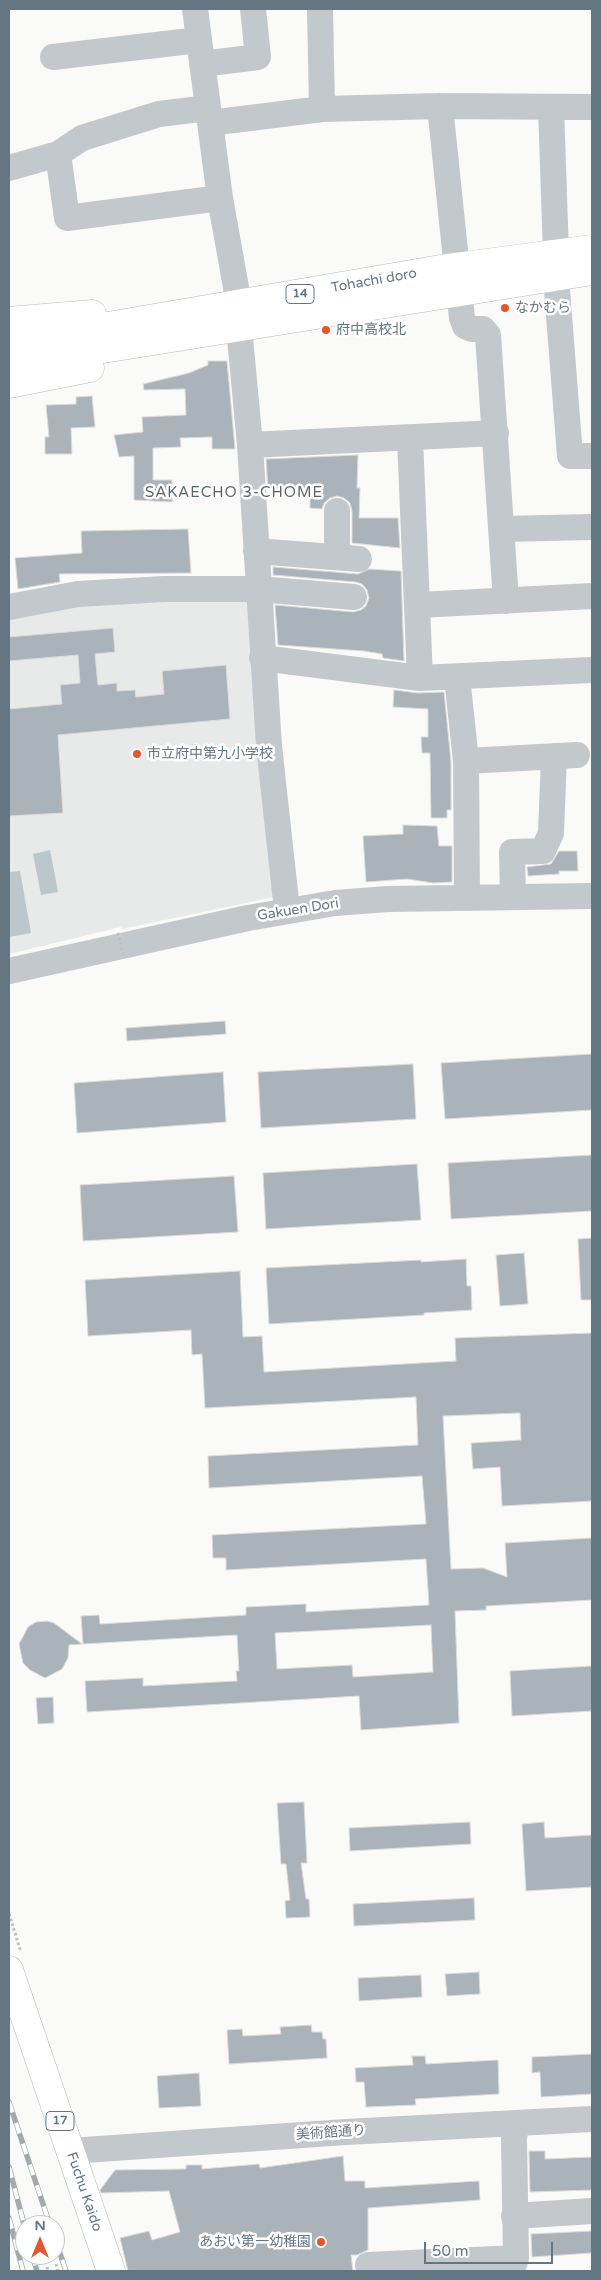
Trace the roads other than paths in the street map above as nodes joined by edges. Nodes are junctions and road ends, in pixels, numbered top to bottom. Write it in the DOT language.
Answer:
graph roads {
  1 [pos="195,9"];
  2 [pos="253,9"];
  3 [pos="320,9"];
  4 [pos="200,52"];
  5 [pos="53,57"];
  6 [pos="440,106"];
  7 [pos="550,107"];
  8 [pos="592,107"];
  9 [pos="322,109"];
  10 [pos="209,115"];
  11 [pos="58,154"];
  12 [pos="9,168"];
  13 [pos="220,198"];
  14 [pos="592,249"];
  15 [pos="556,265"];
  16 [pos="592,271"];
  17 [pos="457,280"];
  18 [pos="292,295"];
  19 [pos="399,302"];
  20 [pos="239,316"];
  21 [pos="9,320"];
  22 [pos="195,324"];
  23 [pos="9,343"];
  24 [pos="9,364"];
  25 [pos="9,384"];
  26 [pos="496,433"];
  27 [pos="410,438"];
  28 [pos="250,445"];
  29 [pos="592,456"];
  30 [pos="337,511"];
  31 [pos="592,527"];
  32 [pos="502,529"];
  33 [pos="256,551"];
  34 [pos="258,589"];
  35 [pos="592,596"];
  36 [pos="354,597"];
  37 [pos="506,601"];
  38 [pos="419,606"];
  39 [pos="9,607"];
  40 [pos="262,658"];
  41 [pos="592,670"];
  42 [pos="457,677"];
  43 [pos="420,678"];
  44 [pos="466,761"];
  45 [pos="592,896"];
  46 [pos="513,897"];
  47 [pos="467,898"];
  48 [pos="287,910"];
  49 [pos="9,971"];
  50 [pos="16,1965"];
  51 [pos="592,2120"];
  52 [pos="516,2123"];
  53 [pos="70,2151"];
  54 [pos="592,2211"];
  55 [pos="514,2216"];
  56 [pos="514,2265"];
  57 [pos="111,2271"];
  58 [pos="369,2271"];
  1 -- 4 [label="street"];
  2 -- 4 [label="street"];
  3 -- 9 [label="street"];
  4 -- 5 [label="street"];
  4 -- 10 [label="street"];
  6 -- 7 [label="street"];
  6 -- 9 [label="street"];
  6 -- 17 [label="street"];
  7 -- 8 [label="street"];
  7 -- 15 [label="street"];
  9 -- 10 [label="street"];
  10 -- 11 [label="street"];
  10 -- 13 [label="street"];
  11 -- 12 [label="street"];
  11 -- 13 [label="street"];
  13 -- 20 [label="street"];
  14 -- 15 [label="main road, Tohachi doro / 14"];
  15 -- 16 [label="main road, Tohachi doro / 14"];
  15 -- 17 [label="main road, Tohachi doro / 14"];
  15 -- 29 [label="street"];
  17 -- 18 [label="main road, Tohachi doro / 14"];
  17 -- 19 [label="main road, Tohachi doro / 14"];
  17 -- 26 [label="street"];
  18 -- 19 [label="main road"];
  18 -- 20 [label="main road, Tohachi doro / 14"];
  19 -- 20 [label="main road, Tohachi doro / 14"];
  20 -- 22 [label="main road, Tohachi doro / 14"];
  20 -- 28 [label="street"];
  21 -- 22 [label="main road, 14"];
  22 -- 23 [label="main road, Tohachi doro / 14"];
  22 -- 24 [label="main road, Tohachi doro / 14"];
  22 -- 25 [label="main road, 14"];
  26 -- 27 [label="street"];
  26 -- 32 [label="street"];
  27 -- 28 [label="street"];
  27 -- 38 [label="street"];
  28 -- 33 [label="street"];
  30 -- 33 [label="street"];
  31 -- 32 [label="street"];
  32 -- 37 [label="street"];
  33 -- 34 [label="street"];
  34 -- 36 [label="street"];
  34 -- 39 [label="street"];
  34 -- 40 [label="street"];
  35 -- 37 [label="street"];
  37 -- 38 [label="street"];
  38 -- 43 [label="street"];
  40 -- 43 [label="street"];
  40 -- 48 [label="street"];
  41 -- 42 [label="street"];
  42 -- 43 [label="street"];
  42 -- 44 [label="street"];
  44 -- 46 [label="street"];
  44 -- 47 [label="street"];
  45 -- 46 [label="street, Gakuen Dori"];
  46 -- 47 [label="street, Gakuen Dori"];
  47 -- 48 [label="street, Gakuen Dori"];
  48 -- 49 [label="street, Gakuen Dori"];
  50 -- 53 [label="main road, Fuchu Kaido / 17"];
  51 -- 52 [label="street, 美術館通り"];
  52 -- 53 [label="street, 美術館通り"];
  52 -- 55 [label="street"];
  53 -- 57 [label="main road, Fuchu Kaido / 17"];
  54 -- 55 [label="street"];
  55 -- 56 [label="street"];
  56 -- 58 [label="street"];
}
